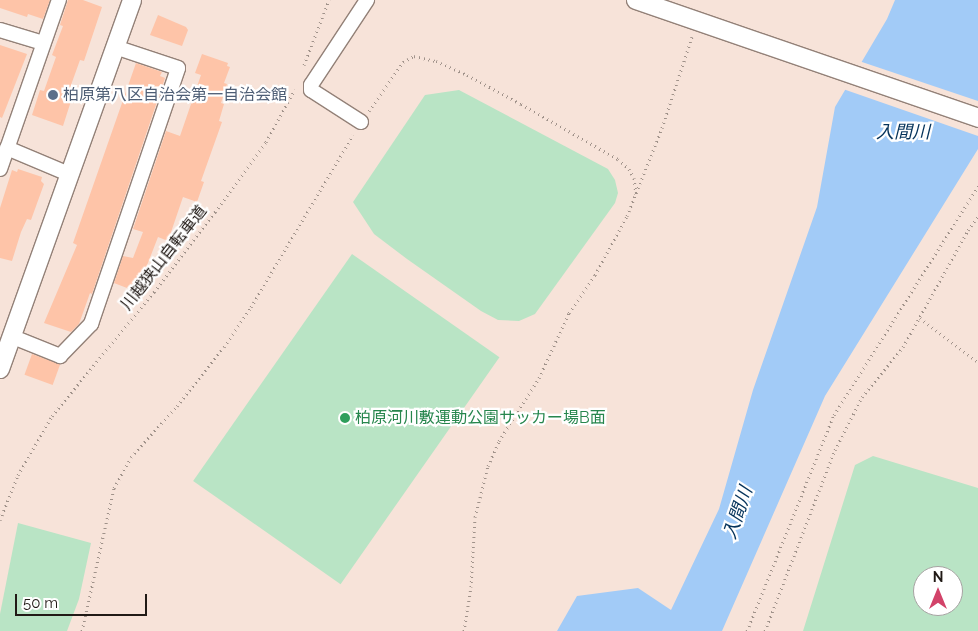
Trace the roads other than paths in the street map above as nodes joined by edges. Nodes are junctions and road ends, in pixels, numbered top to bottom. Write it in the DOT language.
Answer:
graph roads {
  1 [pos="59,0"];
  2 [pos="132,0"];
  3 [pos="367,0"];
  4 [pos="636,0"];
  5 [pos="0,30"];
  6 [pos="43,43"];
  7 [pos="115,47"];
  8 [pos="978,118"];
  9 [pos="361,122"];
  10 [pos="7,148"];
  11 [pos="0,169"];
  12 [pos="69,174"];
  13 [pos="13,338"];
  14 [pos="0,369"];
  1 -- 6 [label="street"];
  2 -- 7 [label="street"];
  3 -- 9 [label="street"];
  4 -- 8 [label="street, bridge"];
  5 -- 6 [label="street"];
  6 -- 10 [label="street"];
  7 -- 12 [label="street"];
  7 -- 13 [label="street"];
  10 -- 11 [label="street"];
  10 -- 12 [label="street"];
  12 -- 13 [label="street"];
  13 -- 14 [label="street"];
}
